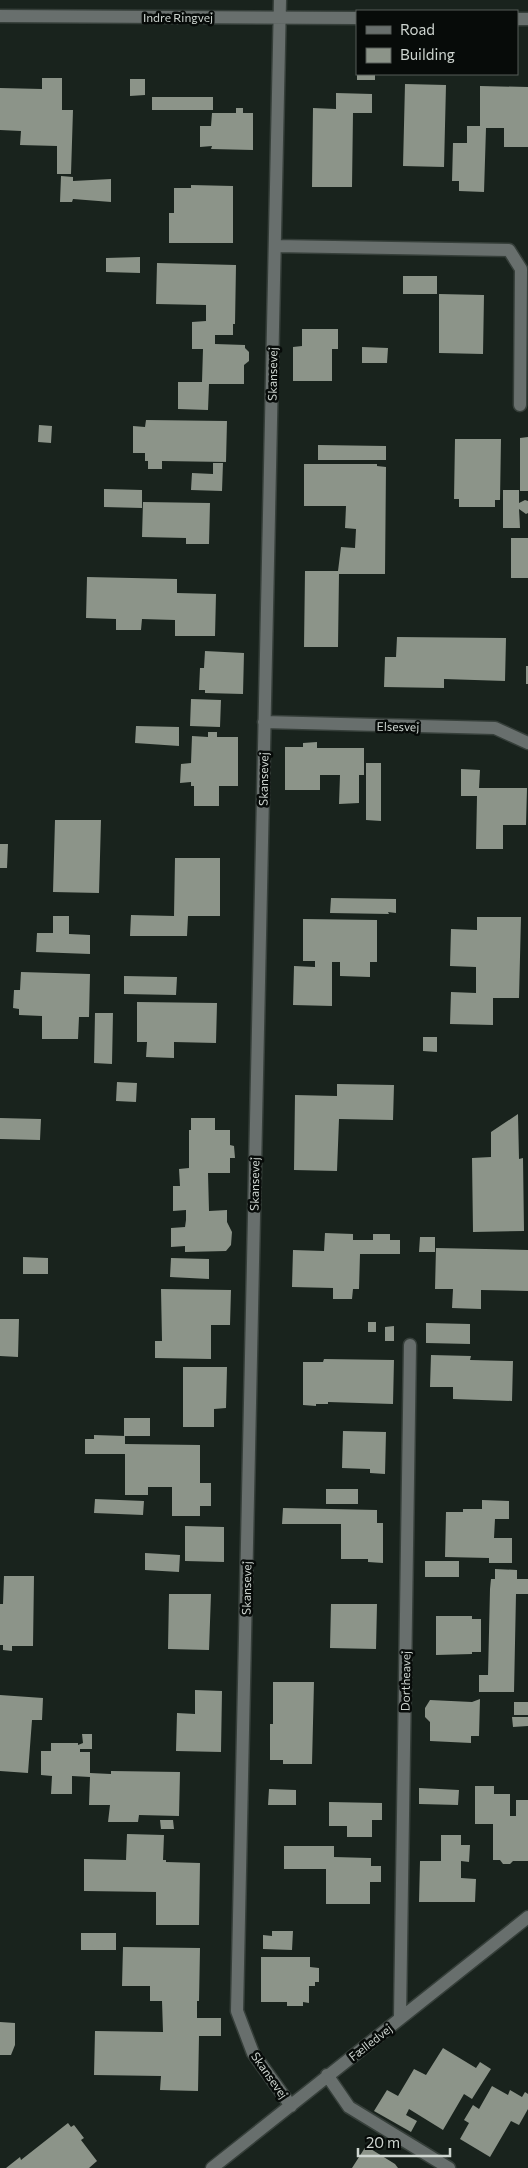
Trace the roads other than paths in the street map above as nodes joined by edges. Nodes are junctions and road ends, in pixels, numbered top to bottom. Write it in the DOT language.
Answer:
graph roads {
  1 [pos="280,0"];
  2 [pos="0,16"];
  3 [pos="279,18"];
  4 [pos="356,18"];
  5 [pos="274,246"];
  6 [pos="520,405"];
  7 [pos="264,722"];
  8 [pos="528,743"];
  9 [pos="410,1345"];
  10 [pos="528,1917"];
  11 [pos="400,2017"];
  12 [pos="327,2075"];
  13 [pos="291,2106"];
  14 [pos="212,2168"];
  15 [pos="449,2168"];
  1 -- 3 [label="street, Skansevej"];
  2 -- 3 [label="street, Indre Ringvej"];
  3 -- 4 [label="street, Indre Ringvej"];
  3 -- 5 [label="street, Skansevej"];
  5 -- 6 [label="street"];
  5 -- 7 [label="street, Skansevej"];
  7 -- 8 [label="street, Elsesvej"];
  7 -- 13 [label="street, Skansevej"];
  9 -- 11 [label="street, Dortheavej"];
  10 -- 11 [label="street, Fælledvej"];
  11 -- 12 [label="street, Fælledvej"];
  12 -- 13 [label="street, Fælledvej"];
  12 -- 15 [label="street"];
  13 -- 14 [label="street, Fælledvej"];
}
